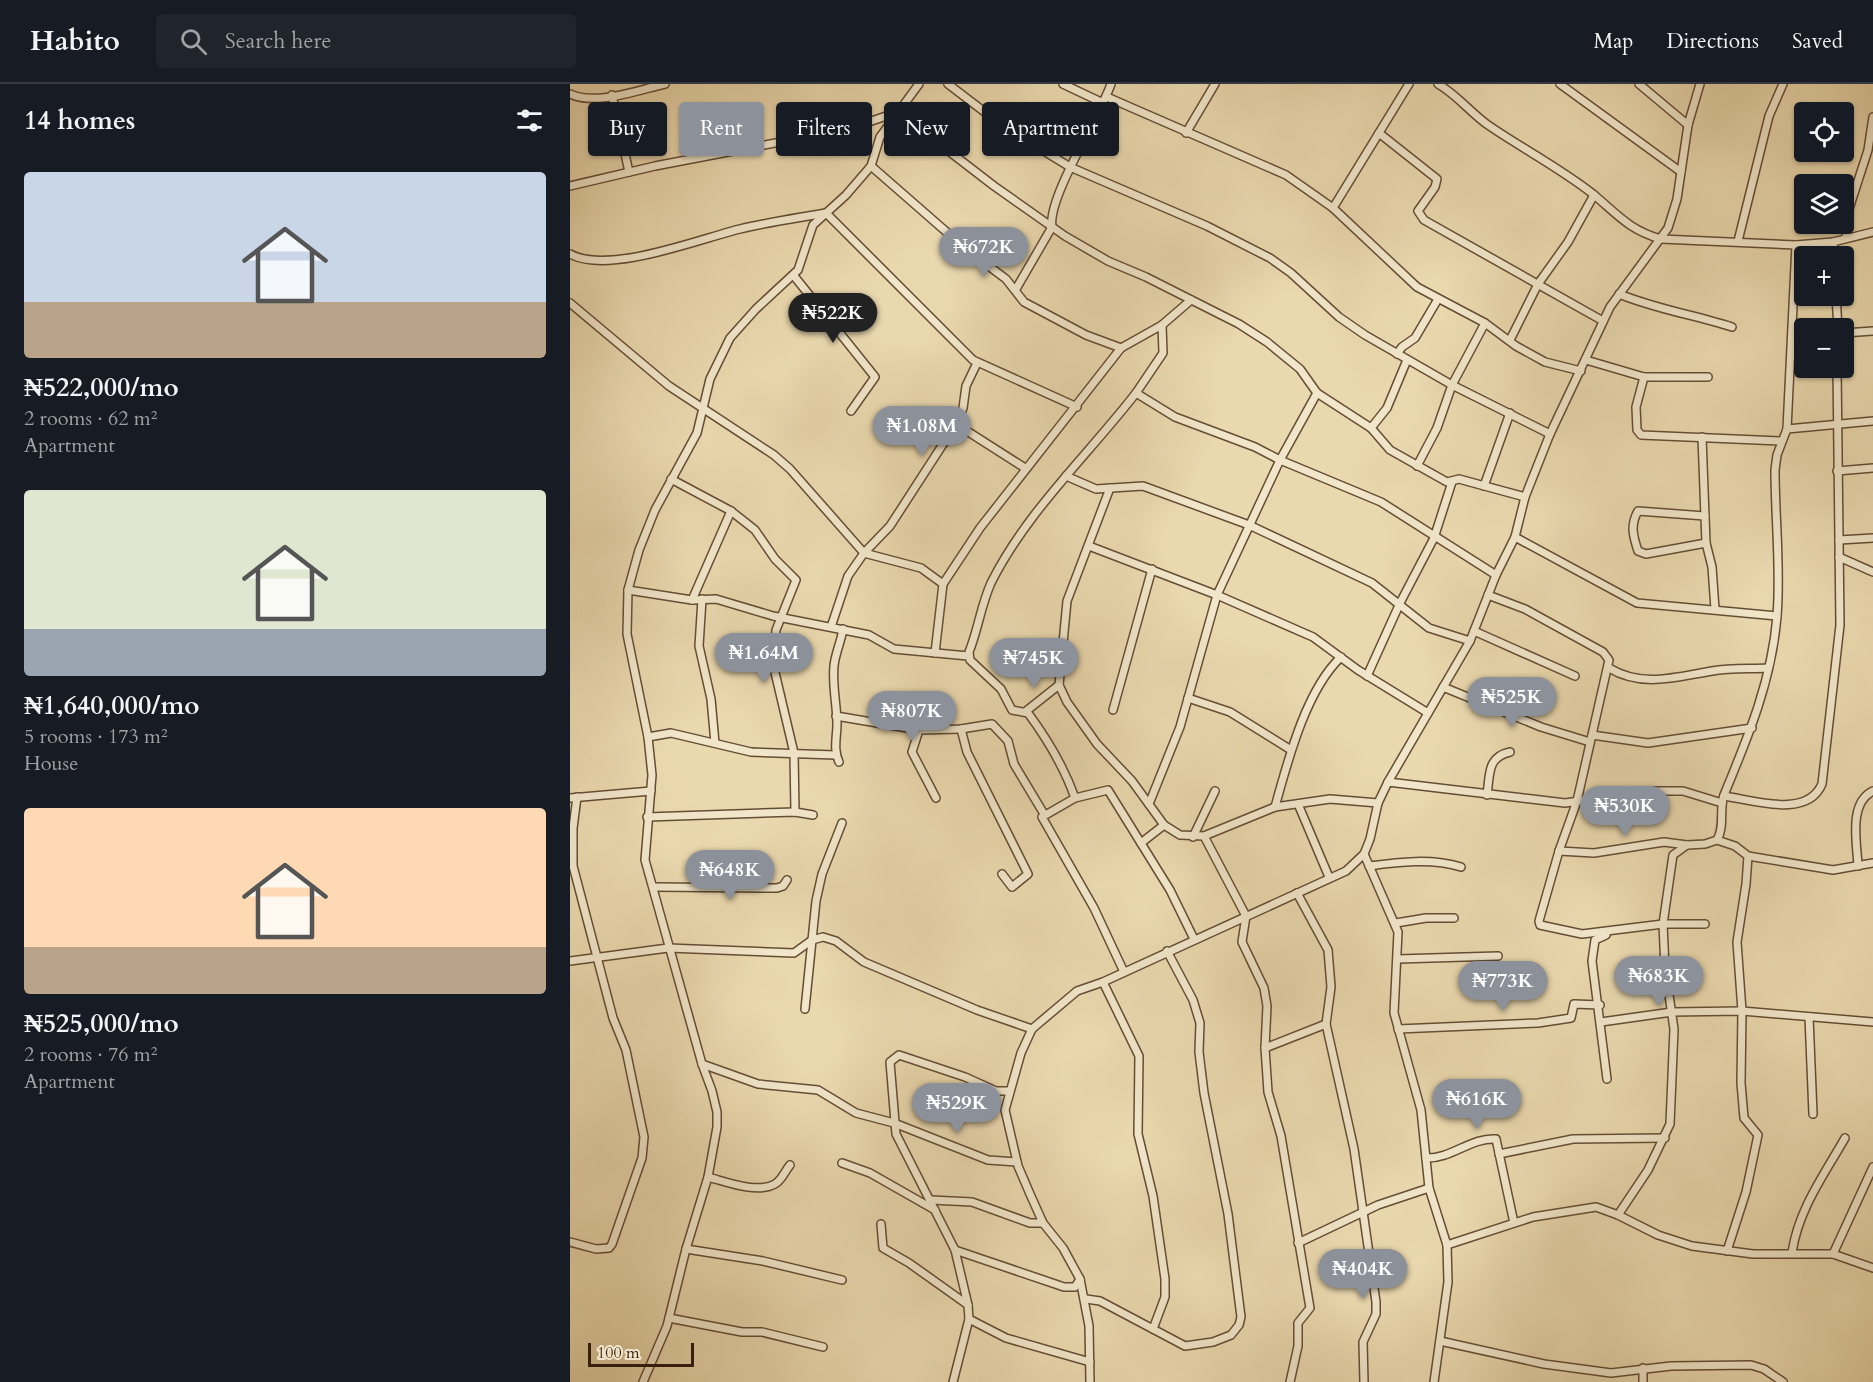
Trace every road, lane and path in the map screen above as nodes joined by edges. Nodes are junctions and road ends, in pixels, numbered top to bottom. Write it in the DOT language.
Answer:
graph roads {
  1 [pos="665,84"];
  2 [pos="919,84"];
  3 [pos="948,84"];
  4 [pos="1063,84"];
  5 [pos="1111,84"];
  6 [pos="1215,84"];
  7 [pos="1409,84"];
  8 [pos="1438,84"];
  9 [pos="1560,84"];
  10 [pos="1639,84"];
  11 [pos="1700,84"];
  12 [pos="1783,84"];
  13 [pos="570,94"];
  14 [pos="612,95"];
  15 [pos="1105,100"];
  16 [pos="906,102"];
  17 [pos="884,117"];
  18 [pos="1873,117"];
  19 [pos="1688,125"];
  20 [pos="884,132"];
  21 [pos="1186,133"];
  22 [pos="1379,133"];
  23 [pos="957,156"];
  24 [pos="871,166"];
  25 [pos="1070,167"];
  26 [pos="629,172"];
  27 [pos="1681,172"];
  28 [pos="570,186"];
  29 [pos="1593,195"];
  30 [pos="1333,208"];
  31 [pos="826,213"];
  32 [pos="1052,227"];
  33 [pos="1873,232"];
  34 [pos="1846,238"];
  35 [pos="1661,239"];
  36 [pos="1738,241"];
  37 [pos="1833,242"];
  38 [pos="1796,245"];
  39 [pos="1833,246"];
  40 [pos="570,254"];
  41 [pos="794,276"];
  42 [pos="1538,284"];
  43 [pos="1016,289"];
  44 [pos="1619,294"];
  45 [pos="1438,299"];
  46 [pos="1191,300"];
  47 [pos="570,303"];
  48 [pos="1603,321"];
  49 [pos="1485,323"];
  50 [pos="1162,326"];
  51 [pos="1732,327"];
  52 [pos="1873,331"];
  53 [pos="1854,332"];
  54 [pos="1510,340"];
  55 [pos="1121,348"];
  56 [pos="1397,354"];
  57 [pos="1407,360"];
  58 [pos="1586,360"];
  59 [pos="977,363"];
  60 [pos="1581,370"];
  61 [pos="1708,376"];
  62 [pos="1644,377"];
  63 [pos="1837,378"];
  64 [pos="1452,384"];
  65 [pos="1136,393"];
  66 [pos="1317,393"];
  67 [pos="1077,407"];
  68 [pos="703,411"];
  69 [pos="851,411"];
  70 [pos="1510,413"];
  71 [pos="1873,421"];
  72 [pos="1837,423"];
  73 [pos="956,424"];
  74 [pos="1371,428"];
  75 [pos="1787,429"];
  76 [pos="1550,434"];
  77 [pos="1702,437"];
  78 [pos="1781,441"];
  79 [pos="1280,460"];
  80 [pos="1417,466"];
  81 [pos="1024,468"];
  82 [pos="1873,468"];
  83 [pos="1837,471"];
  84 [pos="1066,476"];
  85 [pos="671,479"];
  86 [pos="1452,482"];
  87 [pos="1484,486"];
  88 [pos="1110,488"];
  89 [pos="1525,497"];
  90 [pos="731,511"];
  91 [pos="1705,516"];
  92 [pos="1249,525"];
  93 [pos="1515,537"];
  94 [pos="1434,538"];
  95 [pos="1873,538"];
  96 [pos="1839,540"];
  97 [pos="1706,543"];
  98 [pos="1089,546"];
  99 [pos="864,553"];
  100 [pos="1839,557"];
  101 [pos="1152,570"];
  102 [pos="1873,572"];
  103 [pos="1496,575"];
  104 [pos="943,584"];
  105 [pos="628,590"];
  106 [pos="1488,595"];
  107 [pos="1217,596"];
  108 [pos="702,599"];
  109 [pos="692,600"];
  110 [pos="1400,603"];
  111 [pos="1715,609"];
  112 [pos="1777,616"];
  113 [pos="782,617"];
  114 [pos="831,627"];
  115 [pos="843,629"];
  116 [pos="1474,631"];
  117 [pos="1470,641"];
  118 [pos="935,653"];
  119 [pos="968,656"];
  120 [pos="1341,657"];
  121 [pos="1609,668"];
  122 [pos="1768,669"];
  123 [pos="1367,676"];
  124 [pos="1575,676"];
  125 [pos="1059,685"];
  126 [pos="1443,687"];
  127 [pos="1188,698"];
  128 [pos="1113,710"];
  129 [pos="1025,712"];
  130 [pos="1428,713"];
  131 [pos="836,716"];
  132 [pos="1752,728"];
  133 [pos="961,729"];
  134 [pos="920,730"];
  135 [pos="648,737"];
  136 [pos="1591,739"];
  137 [pos="715,743"];
  138 [pos="1291,750"];
  139 [pos="1510,752"];
  140 [pos="794,753"];
  141 [pos="1388,782"];
  142 [pos="651,791"];
  143 [pos="1215,791"];
  144 [pos="1873,791"];
  145 [pos="1487,795"];
  146 [pos="574,798"];
  147 [pos="936,798"];
  148 [pos="1075,798"];
  149 [pos="1723,799"];
  150 [pos="1577,801"];
  151 [pos="1378,803"];
  152 [pos="1149,804"];
  153 [pos="1298,804"];
  154 [pos="1275,807"];
  155 [pos="795,812"];
  156 [pos="1044,814"];
  157 [pos="813,815"];
  158 [pos="647,817"];
  159 [pos="842,823"];
  160 [pos="1164,825"];
  161 [pos="1204,836"];
  162 [pos="1192,837"];
  163 [pos="1717,840"];
  164 [pos="1141,843"];
  165 [pos="1687,844"];
  166 [pos="1559,851"];
  167 [pos="1364,854"];
  168 [pos="1748,856"];
  169 [pos="1873,863"];
  170 [pos="1369,866"];
  171 [pos="1858,866"];
  172 [pos="1461,867"];
  173 [pos="1002,874"];
  174 [pos="1329,877"];
  175 [pos="787,880"];
  176 [pos="653,887"];
  177 [pos="1296,893"];
  178 [pos="1246,915"];
  179 [pos="1454,918"];
  180 [pos="1396,923"];
  181 [pos="1663,924"];
  182 [pos="1705,924"];
  183 [pos="1608,933"];
  184 [pos="1194,939"];
  185 [pos="812,940"];
  186 [pos="668,948"];
  187 [pos="1167,951"];
  188 [pos="1498,956"];
  189 [pos="598,958"];
  190 [pos="1398,959"];
  191 [pos="570,961"];
  192 [pos="1124,972"];
  193 [pos="1103,982"];
  194 [pos="1600,1005"];
  195 [pos="805,1009"];
  196 [pos="1742,1011"];
  197 [pos="1672,1012"];
  198 [pos="1809,1017"];
  199 [pos="1601,1022"];
  200 [pos="1873,1022"];
  201 [pos="1326,1024"];
  202 [pos="1032,1029"];
  203 [pos="1398,1029"];
  204 [pos="1265,1048"];
  205 [pos="702,1064"];
  206 [pos="1607,1079"];
  207 [pos="1008,1091"];
  208 [pos="1813,1114"];
  209 [pos="894,1123"];
  210 [pos="1665,1138"];
  211 [pos="1845,1138"];
  212 [pos="1499,1154"];
  213 [pos="1426,1158"];
  214 [pos="1017,1162"];
  215 [pos="842,1163"];
  216 [pos="789,1165"];
  217 [pos="1873,1167"];
  218 [pos="708,1177"];
  219 [pos="1429,1188"];
  220 [pos="931,1200"];
  221 [pos="935,1210"];
  222 [pos="1362,1215"];
  223 [pos="1618,1215"];
  224 [pos="1043,1223"];
  225 [pos="1514,1223"];
  226 [pos="881,1224"];
  227 [pos="570,1242"];
  228 [pos="1298,1244"];
  229 [pos="1447,1245"];
  230 [pos="686,1249"];
  231 [pos="955,1250"];
  232 [pos="1727,1251"];
  233 [pos="1792,1253"];
  234 [pos="1833,1254"];
  235 [pos="1873,1268"];
  236 [pos="1080,1279"];
  237 [pos="842,1281"];
  238 [pos="1086,1299"];
  239 [pos="968,1305"];
  240 [pos="669,1318"];
  241 [pos="969,1319"];
  242 [pos="1153,1329"];
  243 [pos="1440,1341"];
  244 [pos="823,1347"];
  245 [pos="1090,1362"];
  246 [pos="1643,1368"];
  247 [pos="643,1382"];
  248 [pos="953,1382"];
  249 [pos="1090,1382"];
  250 [pos="1290,1382"];
  251 [pos="1364,1382"];
  252 [pos="1434,1382"];
  253 [pos="1643,1382"];
  254 [pos="1783,1382"];
  1 -- 14 [label="street"];
  2 -- 16 [label="street"];
  3 -- 25 [label="street"];
  4 -- 15 [label="street"];
  5 -- 15 [label="street"];
  6 -- 21 [label="street"];
  7 -- 22 [label="street"];
  8 -- 29 [label="street"];
  9 -- 27 [label="street"];
  10 -- 19 [label="street"];
  11 -- 19 [label="street"];
  12 -- 36 [label="street"];
  13 -- 14 [label="street"];
  14 -- 26 [label="street"];
  15 -- 21 [label="street"];
  15 -- 25 [label="street"];
  17 -- 26 [label="street"];
  18 -- 34 [label="street"];
  19 -- 27 [label="street"];
  20 -- 24 [label="street"];
  21 -- 30 [label="street"];
  22 -- 30 [label="street"];
  22 -- 42 [label="street"];
  23 -- 32 [label="street"];
  24 -- 31 [label="street"];
  24 -- 43 [label="street"];
  25 -- 32 [label="street"];
  25 -- 56 [label="street"];
  26 -- 28 [label="street"];
  27 -- 35 [label="street"];
  29 -- 35 [label="street"];
  29 -- 42 [label="street"];
  30 -- 45 [label="street"];
  31 -- 40 [label="street"];
  31 -- 41 [label="street"];
  31 -- 59 [label="street"];
  32 -- 43 [label="street"];
  32 -- 46 [label="street"];
  33 -- 34 [label="street"];
  34 -- 37 [label="street"];
  35 -- 36 [label="street"];
  35 -- 44 [label="street"];
  36 -- 38 [label="street"];
  37 -- 38 [label="street"];
  37 -- 39 [label="street"];
  38 -- 75 [label="street"];
  41 -- 68 [label="street"];
  41 -- 69 [label="street"];
  42 -- 48 [label="street"];
  42 -- 54 [label="street"];
  43 -- 55 [label="street"];
  44 -- 48 [label="street"];
  44 -- 51 [label="street"];
  45 -- 49 [label="street"];
  45 -- 56 [label="street"];
  46 -- 50 [label="street"];
  46 -- 66 [label="street"];
  47 -- 68 [label="street"];
  48 -- 58 [label="street"];
  49 -- 54 [label="street"];
  49 -- 64 [label="street"];
  50 -- 55 [label="street"];
  50 -- 65 [label="street"];
  52 -- 53 [label="street"];
  54 -- 60 [label="street"];
  55 -- 67 [label="street"];
  56 -- 57 [label="street"];
  57 -- 64 [label="street"];
  57 -- 74 [label="street"];
  58 -- 60 [label="street"];
  58 -- 62 [label="street"];
  59 -- 67 [label="street"];
  59 -- 73 [label="street"];
  60 -- 76 [label="street"];
  61 -- 62 [label="street"];
  62 -- 77 [label="street"];
  63 -- 72 [label="street"];
  64 -- 70 [label="street"];
  64 -- 80 [label="street"];
  65 -- 79 [label="street"];
  65 -- 84 [label="street"];
  66 -- 74 [label="street"];
  66 -- 79 [label="street"];
  67 -- 81 [label="street"];
  68 -- 85 [label="street"];
  68 -- 99 [label="street"];
  70 -- 76 [label="street"];
  70 -- 87 [label="street"];
  71 -- 72 [label="street"];
  72 -- 75 [label="street"];
  72 -- 83 [label="street"];
  73 -- 81 [label="street"];
  73 -- 99 [label="street"];
  74 -- 80 [label="street"];
  75 -- 78 [label="street"];
  76 -- 89 [label="street"];
  77 -- 78 [label="street"];
  77 -- 91 [label="street"];
  78 -- 112 [label="street"];
  79 -- 92 [label="street"];
  79 -- 94 [label="street"];
  80 -- 86 [label="street"];
  81 -- 104 [label="street"];
  82 -- 83 [label="street"];
  83 -- 96 [label="street"];
  84 -- 88 [label="street"];
  84 -- 119 [label="street"];
  85 -- 90 [label="street"];
  85 -- 105 [label="street"];
  86 -- 87 [label="street"];
  86 -- 94 [label="street"];
  87 -- 89 [label="street"];
  88 -- 92 [label="street"];
  88 -- 98 [label="street"];
  89 -- 93 [label="street"];
  90 -- 109 [label="street"];
  90 -- 113 [label="street"];
  91 -- 97 [label="street"];
  91 -- 97 [label="street"];
  92 -- 107 [label="street"];
  92 -- 110 [label="street"];
  93 -- 103 [label="street"];
  93 -- 111 [label="street"];
  94 -- 103 [label="street"];
  94 -- 110 [label="street"];
  95 -- 96 [label="street"];
  96 -- 100 [label="street"];
  97 -- 111 [label="street"];
  98 -- 101 [label="street"];
  98 -- 125 [label="street"];
  99 -- 104 [label="street"];
  99 -- 114 [label="street"];
  100 -- 102 [label="street"];
  100 -- 149 [label="street"];
  101 -- 107 [label="street"];
  101 -- 128 [label="street"];
  103 -- 106 [label="street"];
  104 -- 118 [label="street"];
  105 -- 109 [label="street"];
  105 -- 135 [label="street"];
  106 -- 116 [label="street"];
  106 -- 121 [label="street"];
  107 -- 120 [label="street"];
  107 -- 127 [label="street"];
  108 -- 109 [label="street"];
  108 -- 113 [label="street"];
  108 -- 137 [label="street"];
  110 -- 117 [label="street"];
  110 -- 123 [label="street"];
  111 -- 112 [label="street"];
  112 -- 122 [label="street"];
  113 -- 114 [label="street"];
  113 -- 140 [label="street"];
  114 -- 115 [label="street"];
  115 -- 118 [label="street"];
  115 -- 131 [label="street"];
  116 -- 117 [label="street"];
  116 -- 124 [label="street"];
  117 -- 126 [label="street"];
  118 -- 119 [label="street"];
  119 -- 129 [label="street"];
  120 -- 123 [label="street"];
  120 -- 138 [label="street"];
  121 -- 122 [label="street"];
  121 -- 136 [label="street"];
  122 -- 132 [label="street"];
  123 -- 130 [label="street"];
  125 -- 129 [label="street"];
  125 -- 152 [label="street"];
  126 -- 130 [label="street"];
  126 -- 136 [label="street"];
  127 -- 138 [label="street"];
  127 -- 152 [label="street"];
  129 -- 148 [label="street"];
  130 -- 141 [label="street"];
  131 -- 134 [label="street"];
  131 -- 140 [label="street"];
  132 -- 136 [label="street"];
  132 -- 149 [label="street"];
  133 -- 134 [label="street"];
  133 -- 156 [label="street"];
  133 -- 173 [label="street"];
  134 -- 147 [label="street"];
  135 -- 137 [label="street"];
  135 -- 142 [label="street"];
  136 -- 150 [label="street"];
  137 -- 140 [label="street"];
  138 -- 154 [label="street"];
  139 -- 145 [label="street"];
  140 -- 155 [label="street"];
  141 -- 145 [label="street"];
  141 -- 151 [label="street"];
  142 -- 146 [label="street"];
  142 -- 158 [label="street"];
  143 -- 162 [label="street"];
  144 -- 171 [label="street"];
  145 -- 150 [label="street"];
  146 -- 189 [label="street"];
  148 -- 156 [label="street"];
  148 -- 164 [label="street"];
  149 -- 150 [label="street"];
  149 -- 163 [label="street"];
  150 -- 166 [label="street"];
  151 -- 153 [label="street"];
  151 -- 167 [label="street"];
  152 -- 160 [label="street"];
  153 -- 154 [label="street"];
  153 -- 174 [label="street"];
  154 -- 161 [label="street"];
  155 -- 157 [label="street"];
  155 -- 158 [label="street"];
  156 -- 192 [label="street"];
  158 -- 176 [label="street"];
  159 -- 185 [label="street"];
  160 -- 162 [label="street"];
  160 -- 164 [label="street"];
  161 -- 162 [label="street"];
  161 -- 178 [label="street"];
  163 -- 165 [label="street"];
  163 -- 168 [label="street"];
  164 -- 184 [label="street"];
  165 -- 166 [label="street"];
  165 -- 181 [label="street"];
  166 -- 183 [label="street"];
  167 -- 170 [label="street"];
  167 -- 174 [label="street"];
  168 -- 171 [label="street"];
  168 -- 196 [label="street"];
  169 -- 171 [label="street"];
  170 -- 172 [label="street"];
  170 -- 180 [label="street"];
  174 -- 177 [label="street"];
  175 -- 176 [label="street"];
  176 -- 186 [label="street"];
  177 -- 178 [label="street"];
  177 -- 201 [label="street"];
  178 -- 184 [label="street"];
  178 -- 204 [label="street"];
  179 -- 180 [label="street"];
  180 -- 190 [label="street"];
  181 -- 182 [label="street"];
  181 -- 183 [label="street"];
  181 -- 197 [label="street"];
  183 -- 194 [label="street"];
  184 -- 187 [label="street"];
  185 -- 186 [label="street"];
  185 -- 195 [label="street"];
  185 -- 202 [label="street"];
  186 -- 189 [label="street"];
  186 -- 205 [label="street"];
  187 -- 192 [label="street"];
  187 -- 242 [label="street"];
  188 -- 190 [label="street"];
  189 -- 191 [label="street"];
  189 -- 227 [label="street"];
  190 -- 203 [label="street"];
  192 -- 193 [label="street"];
  193 -- 202 [label="street"];
  193 -- 242 [label="street"];
  194 -- 199 [label="street"];
  194 -- 203 [label="street"];
  196 -- 197 [label="street"];
  196 -- 198 [label="street"];
  196 -- 232 [label="street"];
  197 -- 199 [label="street"];
  197 -- 210 [label="street"];
  198 -- 200 [label="street"];
  198 -- 208 [label="street"];
  199 -- 206 [label="street"];
  201 -- 204 [label="street"];
  201 -- 222 [label="street"];
  202 -- 207 [label="street"];
  203 -- 213 [label="street"];
  204 -- 228 [label="street"];
  205 -- 209 [label="street"];
  205 -- 218 [label="street"];
  207 -- 209 [label="street"];
  207 -- 214 [label="street"];
  209 -- 214 [label="street"];
  209 -- 220 [label="street"];
  210 -- 212 [label="street"];
  210 -- 223 [label="street"];
  211 -- 233 [label="street"];
  212 -- 213 [label="street"];
  212 -- 225 [label="street"];
  213 -- 219 [label="street"];
  214 -- 224 [label="street"];
  215 -- 221 [label="street"];
  216 -- 218 [label="street"];
  217 -- 234 [label="street"];
  218 -- 230 [label="street"];
  219 -- 222 [label="street"];
  219 -- 229 [label="street"];
  220 -- 221 [label="street"];
  220 -- 224 [label="street"];
  221 -- 231 [label="street"];
  222 -- 228 [label="street"];
  222 -- 251 [label="street"];
  223 -- 225 [label="street"];
  223 -- 232 [label="street"];
  224 -- 236 [label="street"];
  225 -- 229 [label="street"];
  226 -- 239 [label="street"];
  228 -- 250 [label="street"];
  229 -- 243 [label="street"];
  230 -- 237 [label="street"];
  230 -- 240 [label="street"];
  231 -- 236 [label="street"];
  231 -- 239 [label="street"];
  232 -- 233 [label="street"];
  233 -- 234 [label="street"];
  234 -- 235 [label="street"];
  236 -- 238 [label="street"];
  238 -- 242 [label="street"];
  238 -- 245 [label="street"];
  239 -- 241 [label="street"];
  240 -- 244 [label="street"];
  240 -- 247 [label="street"];
  241 -- 245 [label="street"];
  241 -- 248 [label="street"];
  243 -- 246 [label="street"];
  243 -- 252 [label="street"];
  245 -- 249 [label="street"];
  246 -- 253 [label="street"];
  246 -- 254 [label="street"];
}
